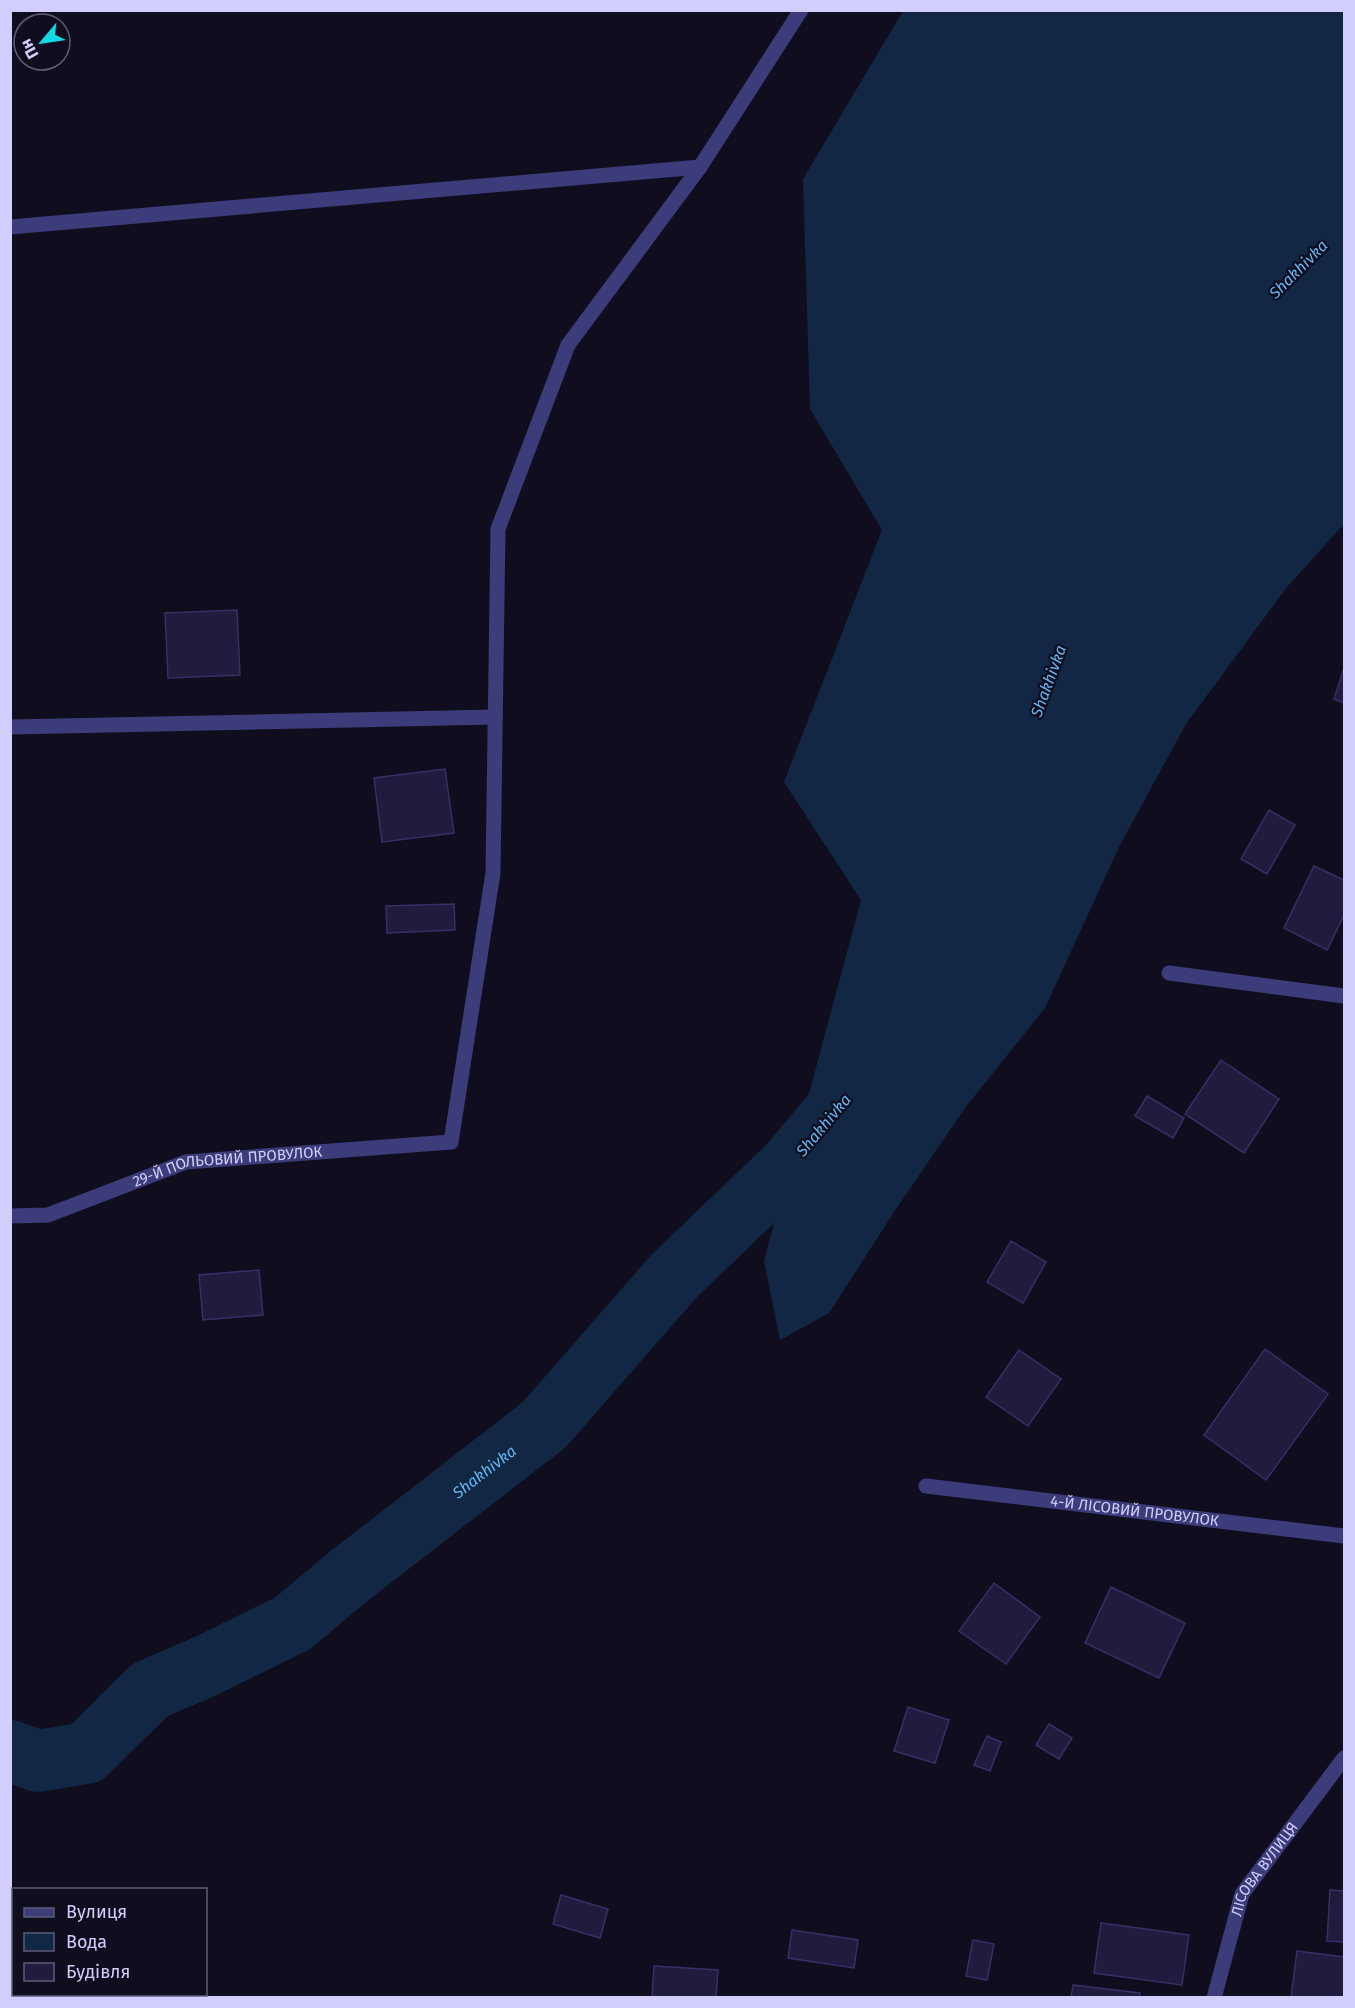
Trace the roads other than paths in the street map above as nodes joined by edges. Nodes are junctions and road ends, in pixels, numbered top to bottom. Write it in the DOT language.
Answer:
graph roads {
  1 [pos="801,10"];
  2 [pos="700,167"];
  3 [pos="10,227"];
  4 [pos="495,717"];
  5 [pos="10,727"];
  6 [pos="1169,973"];
  7 [pos="1344,996"];
  8 [pos="10,1216"];
  9 [pos="926,1486"];
  10 [pos="1344,1536"];
  11 [pos="1344,1758"];
  12 [pos="1214,1998"];
  1 -- 2 [label="street"];
  2 -- 3 [label="street"];
  2 -- 4 [label="street"];
  4 -- 5 [label="street"];
  4 -- 8 [label="street, 29-Й ПОЛЬОВИЙ ПРОВУЛОК"];
  6 -- 7 [label="street"];
  9 -- 10 [label="street, 4-Й ЛІСОВИЙ ПРОВУЛОК"];
  11 -- 12 [label="street, ЛІСОВА ВУЛИЦЯ"];
}
